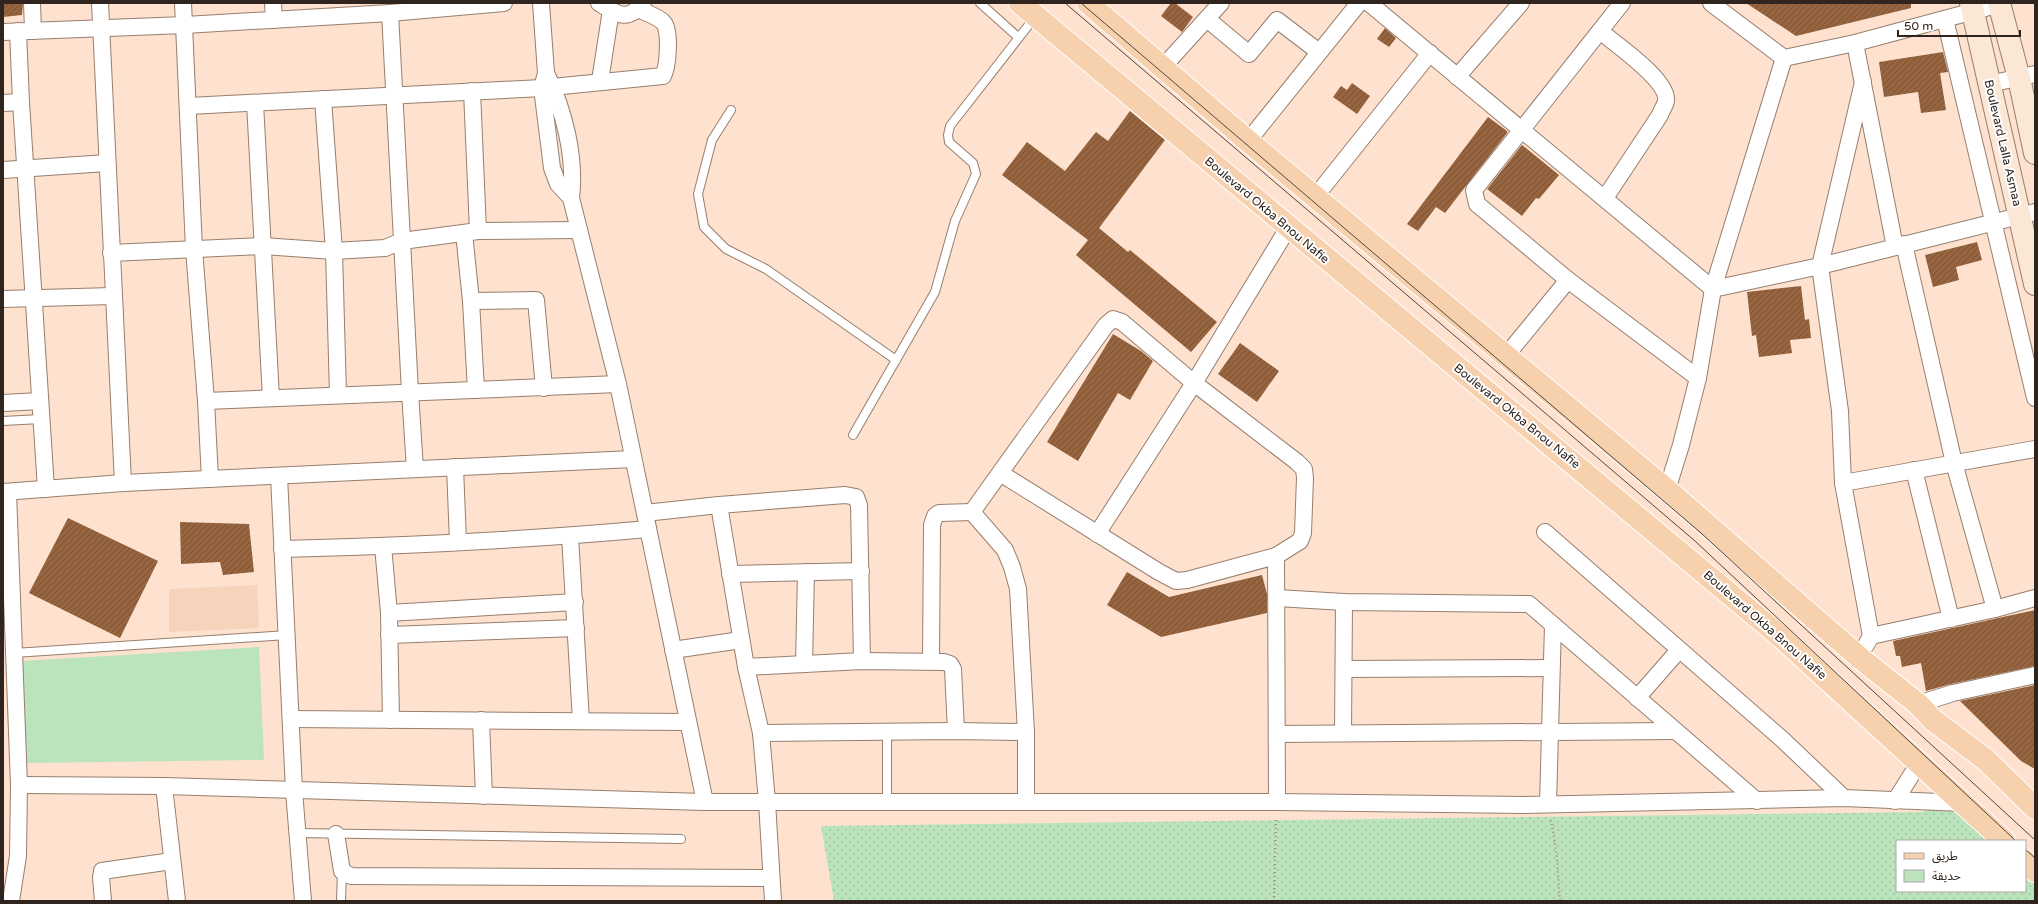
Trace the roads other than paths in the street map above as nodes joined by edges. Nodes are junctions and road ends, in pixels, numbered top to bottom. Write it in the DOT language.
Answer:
graph roads {
  1 [pos="32,3"];
  2 [pos="100,3"];
  3 [pos="183,3"];
  4 [pos="273,3"];
  5 [pos="504,3"];
  6 [pos="542,3"];
  7 [pos="980,3"];
  8 [pos="1088,3"];
  9 [pos="1221,3"];
  10 [pos="1359,3"];
  11 [pos="1369,3"];
  12 [pos="1521,3"];
  13 [pos="1622,3"];
  14 [pos="1711,3"];
  15 [pos="1999,4"];
  16 [pos="641,6"];
  17 [pos="605,7"];
  18 [pos="1972,7"];
  19 [pos="1028,9"];
  20 [pos="390,12"];
  21 [pos="1207,19"];
  22 [pos="1945,19"];
  23 [pos="274,20"];
  24 [pos="185,25"];
  25 [pos="101,28"];
  26 [pos="18,31"];
  27 [pos="1600,31"];
  28 [pos="1018,37"];
  29 [pos="1855,43"];
  30 [pos="1320,52"];
  31 [pos="1430,53"];
  32 [pos="1784,58"];
  33 [pos="1163,67"];
  34 [pos="2027,76"];
  35 [pos="1457,77"];
  36 [pos="600,81"];
  37 [pos="1863,82"];
  38 [pos="547,83"];
  39 [pos="1989,84"];
  40 [pos="472,91"];
  41 [pos="396,95"];
  42 [pos="323,99"];
  43 [pos="20,102"];
  44 [pos="3,103"];
  45 [pos="254,103"];
  46 [pos="189,106"];
  47 [pos="731,110"];
  48 [pos="1523,131"];
  49 [pos="1248,141"];
  50 [pos="2035,153"];
  51 [pos="107,163"];
  52 [pos="25,169"];
  53 [pos="3,170"];
  54 [pos="1315,197"];
  55 [pos="1605,198"];
  56 [pos="2027,214"];
  57 [pos="1993,223"];
  58 [pos="1288,228"];
  59 [pos="579,230"];
  60 [pos="471,232"];
  61 [pos="402,242"];
  62 [pos="264,246"];
  63 [pos="1900,246"];
  64 [pos="194,249"];
  65 [pos="334,251"];
  66 [pos="111,253"];
  67 [pos="1820,266"];
  68 [pos="1568,280"];
  69 [pos="2035,284"];
  70 [pos="1713,289"];
  71 [pos="113,296"];
  72 [pos="33,298"];
  73 [pos="3,299"];
  74 [pos="471,301"];
  75 [pos="1505,357"];
  76 [pos="896,360"];
  77 [pos="1698,378"];
  78 [pos="618,384"];
  79 [pos="1194,384"];
  80 [pos="544,388"];
  81 [pos="476,390"];
  82 [pos="410,392"];
  83 [pos="338,395"];
  84 [pos="271,398"];
  85 [pos="2035,398"];
  86 [pos="40,401"];
  87 [pos="206,401"];
  88 [pos="3,403"];
  89 [pos="41,419"];
  90 [pos="3,421"];
  91 [pos="853,435"];
  92 [pos="2035,449"];
  93 [pos="633,459"];
  94 [pos="1954,463"];
  95 [pos="455,467"];
  96 [pos="415,469"];
  97 [pos="1914,470"];
  98 [pos="1000,473"];
  99 [pos="280,476"];
  100 [pos="210,479"];
  101 [pos="123,482"];
  102 [pos="1843,483"];
  103 [pos="46,489"];
  104 [pos="1666,490"];
  105 [pos="5,492"];
  106 [pos="719,505"];
  107 [pos="972,512"];
  108 [pos="645,513"];
  109 [pos="648,529"];
  110 [pos="1545,532"];
  111 [pos="1097,534"];
  112 [pos="570,536"];
  113 [pos="458,542"];
  114 [pos="383,546"];
  115 [pos="282,549"];
  116 [pos="1276,556"];
  117 [pos="7,564"];
  118 [pos="861,571"];
  119 [pos="806,572"];
  120 [pos="730,574"];
  121 [pos="1277,598"];
  122 [pos="2035,598"];
  123 [pos="575,602"];
  124 [pos="1344,602"];
  125 [pos="1995,609"];
  126 [pos="389,613"];
  127 [pos="1951,619"];
  128 [pos="1553,625"];
  129 [pos="576,628"];
  130 [pos="287,635"];
  131 [pos="389,635"];
  132 [pos="1871,636"];
  133 [pos="741,640"];
  134 [pos="673,650"];
  135 [pos="1679,650"];
  136 [pos="14,653"];
  137 [pos="1860,658"];
  138 [pos="862,661"];
  139 [pos="931,661"];
  140 [pos="804,664"];
  141 [pos="746,667"];
  142 [pos="1550,668"];
  143 [pos="1345,669"];
  144 [pos="2035,675"];
  145 [pos="1638,698"];
  146 [pos="1918,704"];
  147 [pos="291,719"];
  148 [pos="391,720"];
  149 [pos="481,720"];
  150 [pos="582,721"];
  151 [pos="688,722"];
  152 [pos="956,730"];
  153 [pos="1549,731"];
  154 [pos="1675,731"];
  155 [pos="886,732"];
  156 [pos="1026,732"];
  157 [pos="1343,733"];
  158 [pos="761,734"];
  159 [pos="1277,734"];
  160 [pos="1919,763"];
  161 [pos="19,785"];
  162 [pos="164,786"];
  163 [pos="294,791"];
  164 [pos="484,796"];
  165 [pos="1844,798"];
  166 [pos="1757,801"];
  167 [pos="1895,801"];
  168 [pos="705,802"];
  169 [pos="767,802"];
  170 [pos="887,802"];
  171 [pos="1026,802"];
  172 [pos="1276,802"];
  173 [pos="1548,804"];
  174 [pos="1963,804"];
  175 [pos="2035,808"];
  176 [pos="297,833"];
  177 [pos="336,834"];
  178 [pos="681,839"];
  179 [pos="2003,840"];
  180 [pos="172,861"];
  181 [pos="2026,862"];
  182 [pos="342,871"];
  183 [pos="2035,871"];
  184 [pos="771,878"];
  185 [pos="11,901"];
  186 [pos="103,901"];
  187 [pos="176,901"];
  188 [pos="303,901"];
  189 [pos="341,901"];
  190 [pos="773,901"];
  1 -- 26 [label="street"];
  2 -- 25 [label="street"];
  3 -- 24 [label="street"];
  4 -- 23 [label="street"];
  5 -- 20 [label="street"];
  6 -- 38 [label="street"];
  7 -- 28 [label="lane"];
  8 -- 33 [label="main road"];
  9 -- 21 [label="street"];
  10 -- 30 [label="street"];
  11 -- 31 [label="street"];
  12 -- 35 [label="street"];
  13 -- 27 [label="street"];
  14 -- 32 [label="street"];
  15 -- 18 [label="street"];
  15 -- 34 [label="main road"];
  16 -- 17 [label="street"];
  16 -- 36 [label="street"];
  17 -- 36 [label="street"];
  18 -- 22 [label="street"];
  18 -- 39 [label="main road, Boulevard Lalla Asmaa"];
  19 -- 28 [label="lane"];
  19 -- 58 [label="main road, Boulevard Okba Bnou Nafie"];
  20 -- 23 [label="street"];
  20 -- 41 [label="street"];
  21 -- 30 [label="street"];
  21 -- 33 [label="street"];
  22 -- 29 [label="street"];
  22 -- 57 [label="street"];
  23 -- 24 [label="street"];
  24 -- 25 [label="street"];
  24 -- 46 [label="street"];
  25 -- 26 [label="street"];
  25 -- 51 [label="street"];
  26 -- 43 [label="street"];
  27 -- 48 [label="street"];
  27 -- 55 [label="street"];
  28 -- 76 [label="lane"];
  29 -- 32 [label="street"];
  29 -- 37 [label="street"];
  30 -- 49 [label="street"];
  31 -- 35 [label="street"];
  31 -- 54 [label="street"];
  32 -- 70 [label="street"];
  33 -- 49 [label="main road"];
  34 -- 39 [label="street"];
  34 -- 50 [label="main road"];
  35 -- 48 [label="street"];
  36 -- 38 [label="street"];
  37 -- 63 [label="street"];
  37 -- 67 [label="street"];
  38 -- 40 [label="street"];
  38 -- 59 [label="street"];
  39 -- 56 [label="main road, Boulevard Lalla Asmaa"];
  40 -- 41 [label="street"];
  40 -- 60 [label="street"];
  41 -- 42 [label="street"];
  41 -- 61 [label="street"];
  42 -- 45 [label="street"];
  42 -- 65 [label="street"];
  43 -- 44 [label="street"];
  43 -- 52 [label="street"];
  45 -- 46 [label="street"];
  45 -- 62 [label="street"];
  46 -- 64 [label="street"];
  47 -- 76 [label="lane"];
  48 -- 55 [label="street"];
  48 -- 68 [label="street"];
  49 -- 54 [label="main road"];
  51 -- 52 [label="street"];
  51 -- 66 [label="street"];
  52 -- 53 [label="street"];
  52 -- 72 [label="street"];
  54 -- 75 [label="main road"];
  55 -- 70 [label="street"];
  56 -- 57 [label="street"];
  56 -- 69 [label="main road, Boulevard Lalla Asmaa"];
  57 -- 63 [label="street"];
  57 -- 85 [label="street"];
  58 -- 79 [label="street"];
  58 -- 160 [label="main road, Boulevard Okba Bnou Nafie"];
  59 -- 60 [label="street"];
  59 -- 78 [label="street"];
  60 -- 61 [label="street"];
  60 -- 74 [label="street"];
  61 -- 65 [label="street"];
  61 -- 82 [label="street"];
  62 -- 64 [label="street"];
  62 -- 65 [label="street"];
  62 -- 84 [label="street"];
  63 -- 67 [label="street"];
  63 -- 94 [label="street"];
  64 -- 66 [label="street"];
  64 -- 87 [label="street"];
  65 -- 83 [label="street"];
  66 -- 71 [label="street"];
  67 -- 70 [label="street"];
  67 -- 102 [label="street"];
  68 -- 75 [label="street"];
  68 -- 77 [label="street"];
  70 -- 77 [label="street"];
  71 -- 72 [label="street"];
  71 -- 101 [label="street"];
  72 -- 73 [label="street"];
  72 -- 86 [label="street"];
  74 -- 80 [label="street"];
  74 -- 81 [label="street"];
  75 -- 104 [label="main road"];
  76 -- 91 [label="lane"];
  77 -- 104 [label="street"];
  78 -- 80 [label="street"];
  78 -- 93 [label="street"];
  79 -- 98 [label="street"];
  79 -- 111 [label="street"];
  79 -- 116 [label="street"];
  80 -- 81 [label="street"];
  81 -- 82 [label="street"];
  82 -- 83 [label="street"];
  82 -- 96 [label="street"];
  83 -- 84 [label="street"];
  84 -- 87 [label="street"];
  86 -- 88 [label="street"];
  86 -- 89 [label="street"];
  87 -- 100 [label="street"];
  89 -- 90 [label="lane"];
  89 -- 103 [label="street"];
  92 -- 94 [label="street"];
  93 -- 95 [label="street"];
  93 -- 108 [label="street"];
  94 -- 97 [label="street"];
  94 -- 125 [label="street"];
  95 -- 96 [label="street"];
  95 -- 113 [label="street"];
  96 -- 99 [label="street"];
  97 -- 102 [label="street"];
  97 -- 127 [label="street"];
  98 -- 107 [label="street"];
  98 -- 111 [label="street"];
  99 -- 100 [label="street"];
  99 -- 115 [label="street"];
  100 -- 101 [label="street"];
  101 -- 103 [label="street"];
  102 -- 132 [label="street"];
  103 -- 105 [label="street"];
  104 -- 137 [label="main road"];
  105 -- 117 [label="street"];
  106 -- 108 [label="street"];
  106 -- 118 [label="street"];
  106 -- 120 [label="street"];
  107 -- 139 [label="street"];
  107 -- 156 [label="street"];
  108 -- 109 [label="street"];
  109 -- 112 [label="street"];
  109 -- 134 [label="street"];
  110 -- 135 [label="street"];
  111 -- 116 [label="street"];
  112 -- 113 [label="street"];
  112 -- 123 [label="street"];
  113 -- 114 [label="street"];
  114 -- 115 [label="street"];
  114 -- 126 [label="street"];
  115 -- 130 [label="street"];
  116 -- 121 [label="street"];
  117 -- 136 [label="street"];
  118 -- 119 [label="street"];
  118 -- 138 [label="street"];
  119 -- 120 [label="street"];
  119 -- 140 [label="street"];
  120 -- 133 [label="street"];
  121 -- 124 [label="street"];
  121 -- 159 [label="street"];
  122 -- 125 [label="street"];
  123 -- 126 [label="street"];
  123 -- 129 [label="street"];
  124 -- 128 [label="street"];
  124 -- 143 [label="street"];
  125 -- 127 [label="street"];
  126 -- 131 [label="street"];
  127 -- 132 [label="street"];
  128 -- 142 [label="street"];
  128 -- 145 [label="street"];
  129 -- 131 [label="street"];
  129 -- 150 [label="street"];
  130 -- 136 [label="lane"];
  130 -- 147 [label="street"];
  131 -- 148 [label="street"];
  132 -- 137 [label="street"];
  133 -- 134 [label="street"];
  133 -- 141 [label="street"];
  134 -- 151 [label="street"];
  135 -- 145 [label="street"];
  135 -- 165 [label="street"];
  136 -- 161 [label="street"];
  137 -- 146 [label="main road"];
  138 -- 139 [label="street"];
  138 -- 140 [label="street"];
  139 -- 152 [label="street"];
  140 -- 141 [label="street"];
  141 -- 158 [label="street"];
  142 -- 143 [label="street"];
  142 -- 153 [label="street"];
  143 -- 157 [label="street"];
  144 -- 146 [label="street"];
  145 -- 154 [label="street"];
  146 -- 175 [label="main road"];
  147 -- 148 [label="street"];
  147 -- 163 [label="street"];
  148 -- 149 [label="street"];
  149 -- 150 [label="street"];
  149 -- 164 [label="street"];
  150 -- 151 [label="street"];
  151 -- 168 [label="street"];
  152 -- 155 [label="street"];
  152 -- 156 [label="street"];
  153 -- 154 [label="street"];
  153 -- 157 [label="street"];
  153 -- 173 [label="street"];
  154 -- 166 [label="street"];
  155 -- 158 [label="street"];
  155 -- 170 [label="lane"];
  156 -- 171 [label="street"];
  157 -- 159 [label="street"];
  158 -- 169 [label="street"];
  159 -- 172 [label="street"];
  160 -- 167 [label="street"];
  160 -- 174 [label="main road, Boulevard Okba Bnou Nafie"];
  161 -- 162 [label="street"];
  161 -- 185 [label="street"];
  162 -- 163 [label="street"];
  162 -- 180 [label="street"];
  163 -- 164 [label="street"];
  163 -- 176 [label="street"];
  164 -- 168 [label="street"];
  165 -- 166 [label="street"];
  165 -- 167 [label="street"];
  166 -- 173 [label="street"];
  167 -- 174 [label="street"];
  168 -- 169 [label="street"];
  169 -- 170 [label="street"];
  169 -- 184 [label="street"];
  170 -- 171 [label="street"];
  171 -- 172 [label="street"];
  172 -- 173 [label="street"];
  174 -- 179 [label="main road, Boulevard Okba Bnou Nafie"];
  176 -- 177 [label="lane"];
  176 -- 188 [label="street"];
  177 -- 178 [label="lane"];
  177 -- 182 [label="street"];
  180 -- 186 [label="street"];
  180 -- 187 [label="street"];
  181 -- 183 [label="main road"];
  182 -- 184 [label="street"];
  182 -- 189 [label="lane"];
  184 -- 190 [label="street"];
}
